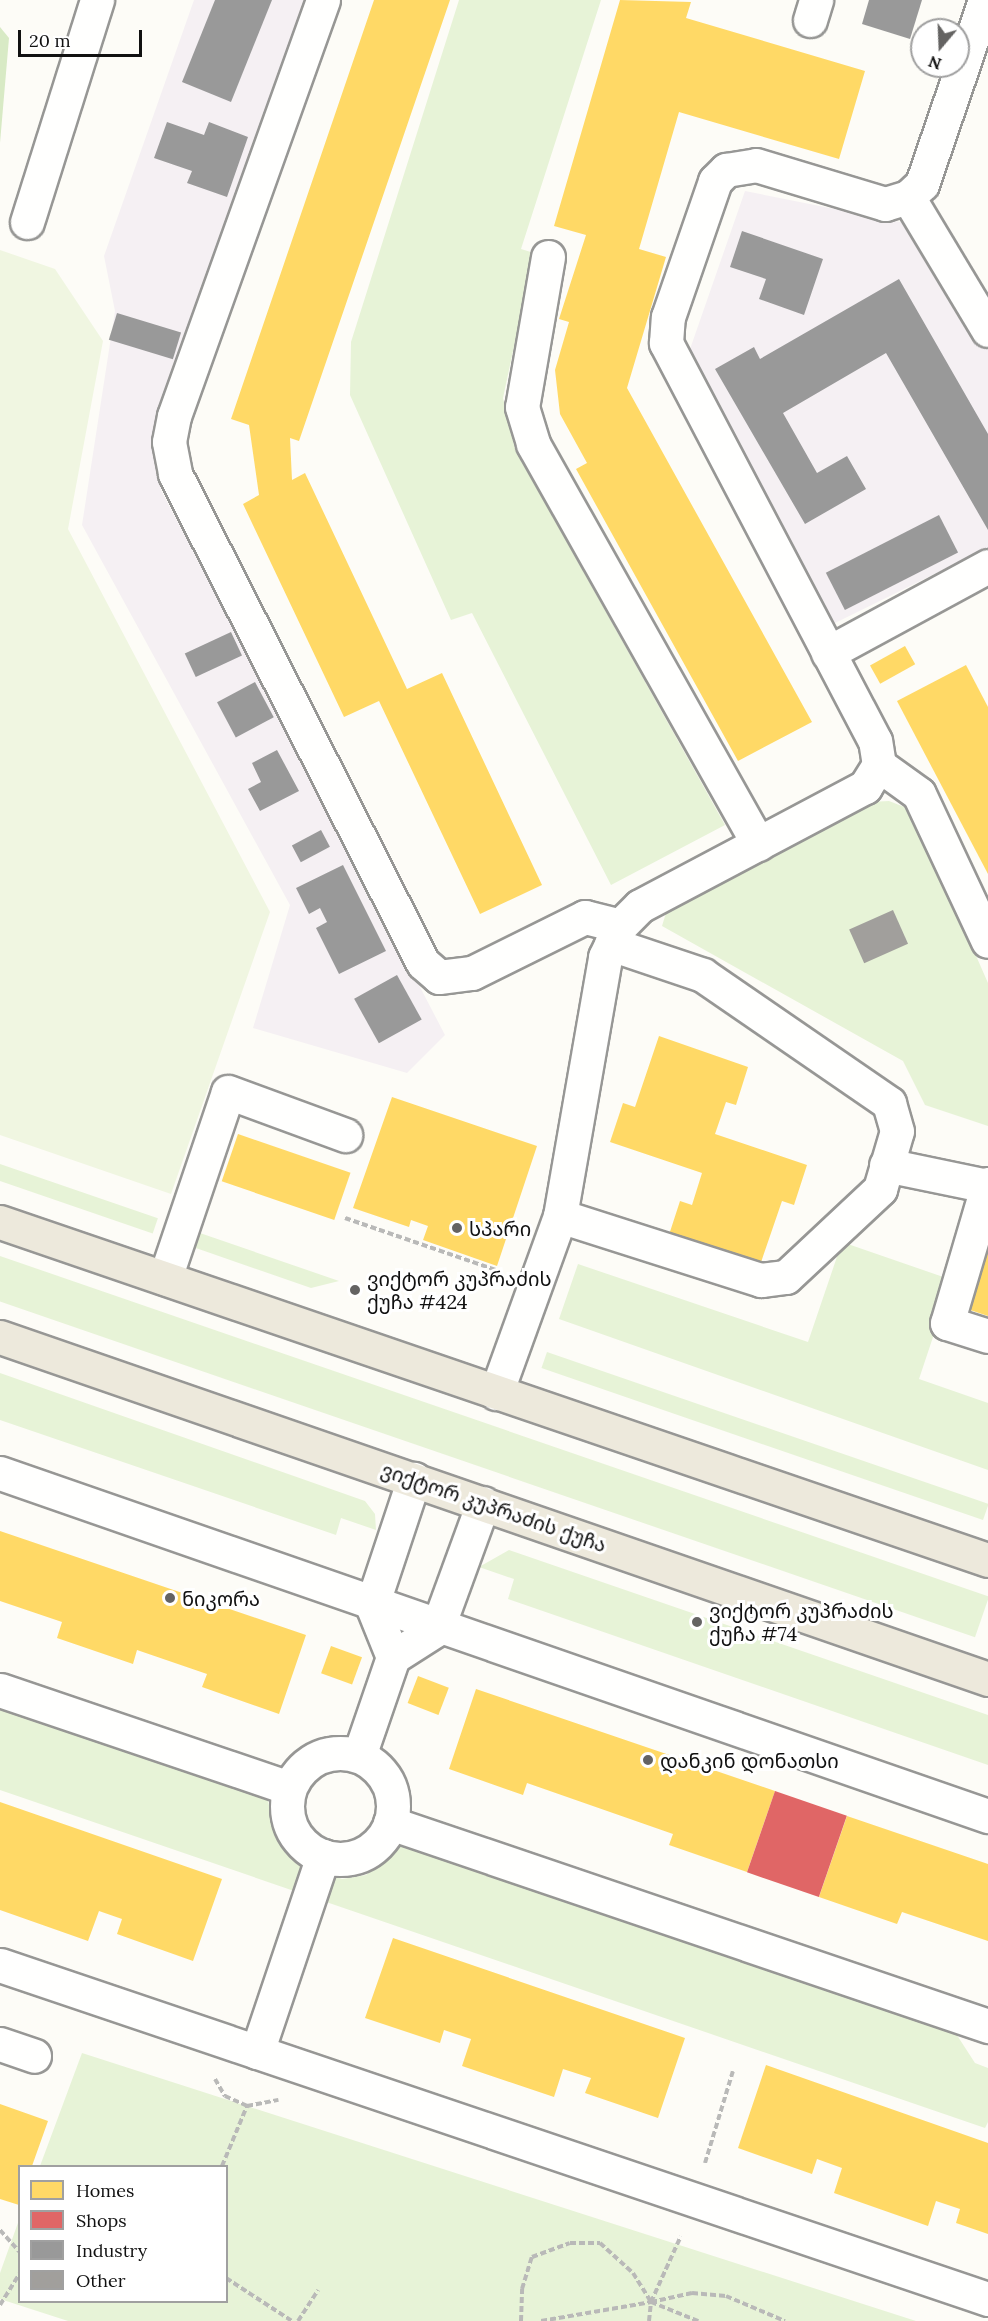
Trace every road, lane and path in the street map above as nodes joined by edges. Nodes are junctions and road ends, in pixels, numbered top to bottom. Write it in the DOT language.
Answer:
graph roads {
  1 [pos="97,0"];
  2 [pos="323,0"];
  3 [pos="985,0"];
  4 [pos="908,197"];
  5 [pos="27,222"];
  6 [pos="548,257"];
  7 [pos="988,330"];
  8 [pos="984,578"];
  9 [pos="828,653"];
  10 [pos="879,765"];
  11 [pos="758,844"];
  12 [pos="616,935"];
  13 [pos="988,941"];
  14 [pos="345,1135"];
  15 [pos="886,1165"];
  16 [pos="988,1185"];
  17 [pos="560,1216"];
  18 [pos="345,1218"];
  19 [pos="0,1222"];
  20 [pos="165,1278"];
  21 [pos="534,1284"];
  22 [pos="988,1336"];
  23 [pos="0,1337"];
  24 [pos="496,1393"];
  25 [pos="0,1473"];
  26 [pos="414,1479"];
  27 [pos="483,1503"];
  28 [pos="988,1560"];
  29 [pos="372,1605"];
  30 [pos="437,1629"];
  31 [pos="393,1657"];
  32 [pos="988,1679"];
  33 [pos="0,1690"];
  34 [pos="359,1756"];
  35 [pos="289,1788"];
  36 [pos="988,1816"];
  37 [pos="390,1823"];
  38 [pos="322,1856"];
  39 [pos="0,1965"];
  40 [pos="988,2026"];
  41 [pos="0,2044"];
  42 [pos="257,2052"];
  43 [pos="34,2056"];
  44 [pos="733,2071"];
  45 [pos="247,2106"];
  46 [pos="222,2165"];
  47 [pos="694,2199"];
  48 [pos="0,2230"];
  49 [pos="18,2250"];
  50 [pos="18,2276"];
  51 [pos="228,2279"];
  52 [pos="318,2290"];
  53 [pos="988,2300"];
  54 [pos="651,2302"];
  55 [pos="0,2305"];
  56 [pos="292,2321"];
  57 [pos="298,2321"];
  58 [pos="521,2321"];
  59 [pos="541,2321"];
  60 [pos="650,2321"];
  61 [pos="698,2321"];
  62 [pos="785,2321"];
  1 -- 5 [label="street"];
  2 -- 12 [label="street"];
  3 -- 4 [label="street"];
  4 -- 7 [label="street"];
  4 -- 9 [label="street"];
  6 -- 11 [label="street"];
  8 -- 9 [label="street"];
  9 -- 10 [label="street"];
  10 -- 11 [label="street"];
  10 -- 13 [label="street"];
  11 -- 12 [label="street"];
  12 -- 15 [label="street"];
  12 -- 17 [label="street"];
  14 -- 20 [label="street"];
  15 -- 16 [label="street"];
  15 -- 17 [label="street"];
  16 -- 22 [label="street"];
  17 -- 21 [label="street"];
  18 -- 21 [label="path"];
  19 -- 20 [label="main road"];
  20 -- 24 [label="main road"];
  21 -- 24 [label="street"];
  23 -- 26 [label="main road, ვიქტორ კუპრაძის ქუჩა"];
  24 -- 28 [label="main road"];
  25 -- 29 [label="street"];
  26 -- 27 [label="main road, ვიქტორ კუპრაძის ქუჩა"];
  26 -- 29 [label="street"];
  27 -- 30 [label="street"];
  27 -- 32 [label="main road, ვიქტორ კუპრაძის ქუჩა"];
  29 -- 30 [label="street"];
  29 -- 31 [label="street"];
  30 -- 31 [label="street"];
  30 -- 36 [label="street"];
  31 -- 34 [label="street"];
  33 -- 35 [label="street"];
  34 -- 35 [label="street"];
  34 -- 37 [label="street"];
  35 -- 38 [label="street"];
  37 -- 38 [label="street"];
  37 -- 40 [label="street"];
  38 -- 42 [label="street"];
  39 -- 42 [label="street"];
  41 -- 43 [label="street"];
  42 -- 47 [label="street"];
  44 -- 47 [label="path"];
  45 -- 46 [label="path"];
  47 -- 53 [label="street"];
  47 -- 54 [label="path"];
  48 -- 49 [label="path"];
  50 -- 55 [label="path"];
  51 -- 56 [label="path"];
  52 -- 57 [label="path"];
  54 -- 58 [label="path"];
  54 -- 59 [label="path"];
  54 -- 60 [label="path"];
  54 -- 61 [label="path"];
  54 -- 62 [label="path"];
}
